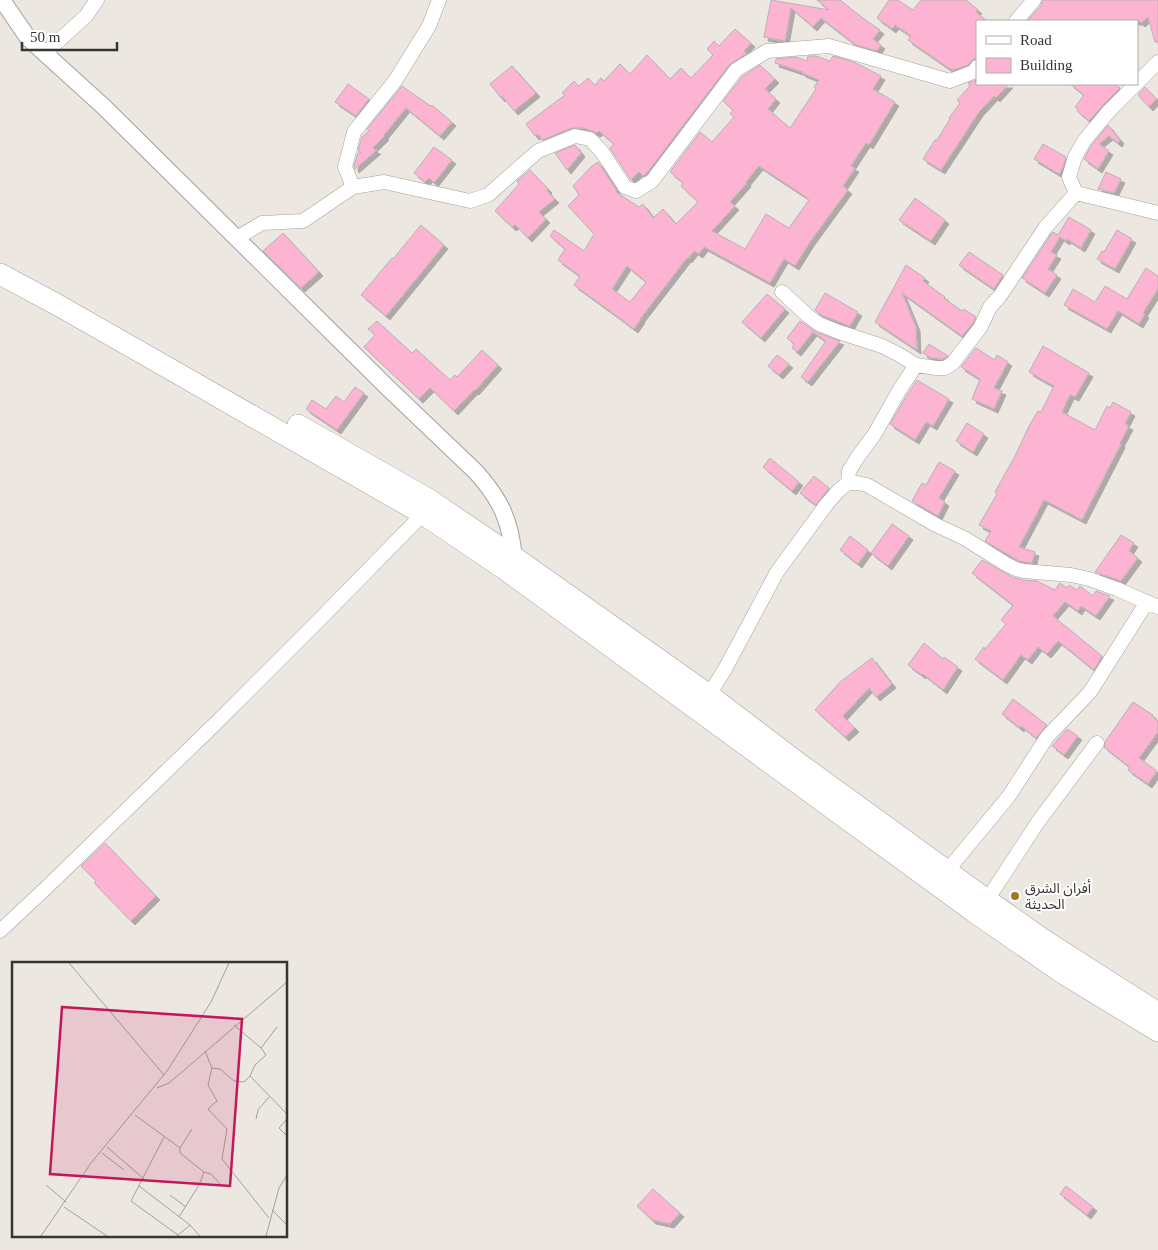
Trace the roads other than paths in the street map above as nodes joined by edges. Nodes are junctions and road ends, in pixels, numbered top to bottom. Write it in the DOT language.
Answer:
graph roads {
  1 [pos="2,0"];
  2 [pos="97,0"];
  3 [pos="439,0"];
  4 [pos="1034,0"];
  5 [pos="1017,20"];
  6 [pos="45,53"];
  7 [pos="1158,62"];
  8 [pos="976,69"];
  9 [pos="1138,82"];
  10 [pos="1135,85"];
  11 [pos="354,187"];
  12 [pos="1076,192"];
  13 [pos="1158,213"];
  14 [pos="237,238"];
  15 [pos="0,261"];
  16 [pos="0,274"];
  17 [pos="782,292"];
  18 [pos="916,366"];
  19 [pos="848,483"];
  20 [pos="423,514"];
  21 [pos="510,564"];
  22 [pos="1152,604"];
  23 [pos="709,695"];
  24 [pos="1097,743"];
  25 [pos="796,772"];
  26 [pos="947,871"];
  27 [pos="987,900"];
  28 [pos="0,931"];
  29 [pos="1040,948"];
  30 [pos="1098,985"];
  31 [pos="1158,1013"];
  32 [pos="1158,1031"];
  1 -- 6 [label="street"];
  2 -- 6 [label="street"];
  3 -- 11 [label="street"];
  4 -- 5 [label="street"];
  6 -- 14 [label="street"];
  7 -- 9 [label="street"];
  8 -- 11 [label="street"];
  10 -- 12 [label="street"];
  11 -- 14 [label="street"];
  12 -- 13 [label="street"];
  12 -- 18 [label="street"];
  14 -- 21 [label="street"];
  15 -- 21 [label="main road"];
  16 -- 20 [label="main road"];
  17 -- 18 [label="street"];
  18 -- 19 [label="street"];
  19 -- 22 [label="street"];
  19 -- 23 [label="street"];
  20 -- 21 [label="main road"];
  20 -- 28 [label="street"];
  21 -- 23 [label="main road"];
  21 -- 25 [label="main road"];
  22 -- 26 [label="street"];
  23 -- 25 [label="main road"];
  24 -- 27 [label="street"];
  25 -- 26 [label="main road"];
  25 -- 29 [label="main road"];
  26 -- 27 [label="main road"];
  27 -- 29 [label="main road"];
  29 -- 30 [label="main road"];
  30 -- 31 [label="main road"];
  30 -- 32 [label="main road"];
}
